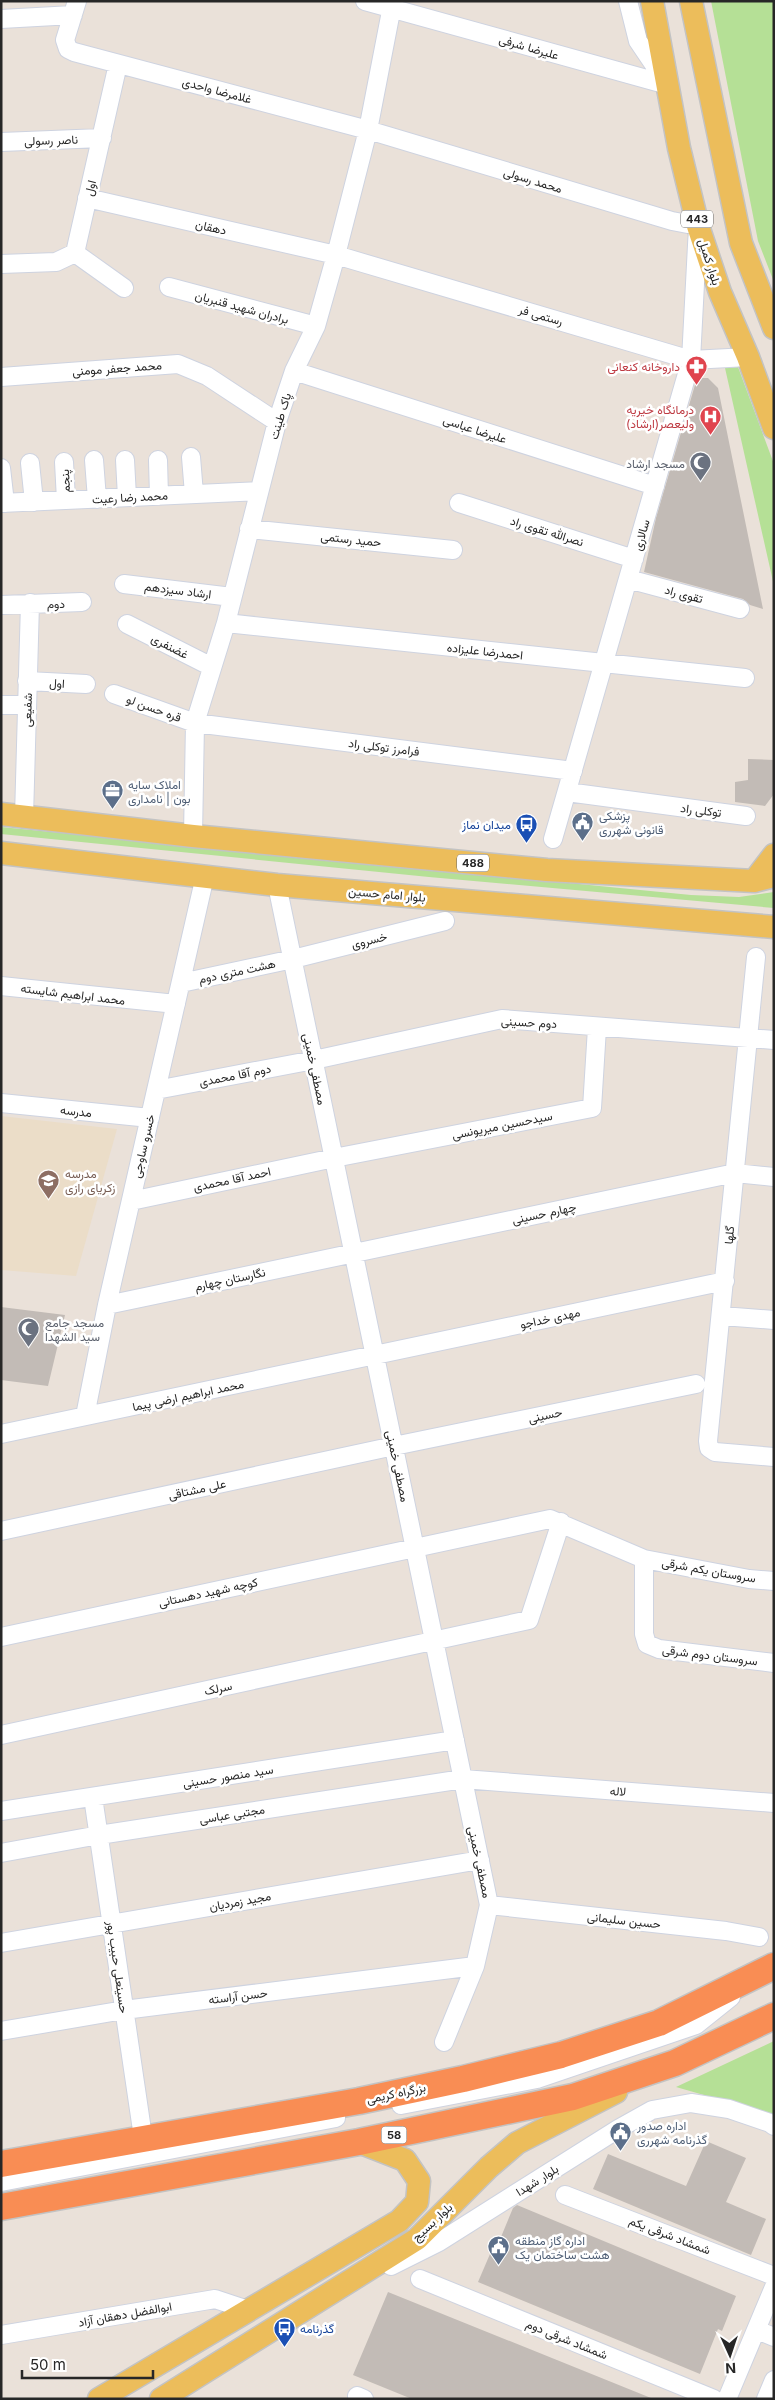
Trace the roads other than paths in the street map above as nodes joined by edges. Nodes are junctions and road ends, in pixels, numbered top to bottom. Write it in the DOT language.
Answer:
graph roads {
  1 [pos="364,1"];
  2 [pos="628,1"];
  3 [pos="652,1"];
  4 [pos="691,1"];
  5 [pos="392,5"];
  6 [pos="75,8"];
  7 [pos="1,19"];
  8 [pos="118,64"];
  9 [pos="668,85"];
  10 [pos="368,130"];
  11 [pos="102,138"];
  12 [pos="1,142"];
  13 [pos="87,198"];
  14 [pos="698,226"];
  15 [pos="75,253"];
  16 [pos="336,255"];
  17 [pos="1,264"];
  18 [pos="169,287"];
  19 [pos="124,288"];
  20 [pos="316,326"];
  21 [pos="774,328"];
  22 [pos="748,357"];
  23 [pos="691,360"];
  24 [pos="294,371"];
  25 [pos="1,377"];
  26 [pos="277,422"];
  27 [pos="774,428"];
  28 [pos="191,457"];
  29 [pos="94,460"];
  30 [pos="125,460"];
  31 [pos="158,460"];
  32 [pos="64,462"];
  33 [pos="30,463"];
  34 [pos="1,468"];
  35 [pos="655,486"];
  36 [pos="259,491"];
  37 [pos="194,494"];
  38 [pos="159,496"];
  39 [pos="127,497"];
  40 [pos="97,498"];
  41 [pos="66,500"];
  42 [pos="34,502"];
  43 [pos="3,503"];
  44 [pos="459,503"];
  45 [pos="249,529"];
  46 [pos="453,550"];
  47 [pos="634,559"];
  48 [pos="628,579"];
  49 [pos="124,584"];
  50 [pos="232,597"];
  51 [pos="82,602"];
  52 [pos="30,603"];
  53 [pos="1,605"];
  54 [pos="740,609"];
  55 [pos="226,623"];
  56 [pos="127,624"];
  57 [pos="604,665"];
  58 [pos="212,667"];
  59 [pos="746,678"];
  60 [pos="27,681"];
  61 [pos="86,684"];
  62 [pos="114,694"];
  63 [pos="1,705"];
  64 [pos="27,705"];
  65 [pos="195,723"];
  66 [pos="573,771"];
  67 [pos="567,792"];
  68 [pos="1,814"];
  69 [pos="24,816"];
  70 [pos="746,816"];
  71 [pos="193,836"];
  72 [pos="553,839"];
  73 [pos="1,853"];
  74 [pos="774,854"];
  75 [pos="205,876"];
  76 [pos="764,879"];
  77 [pos="277,885"];
  78 [pos="445,921"];
  79 [pos="774,927"];
  80 [pos="756,957"];
  81 [pos="293,959"];
  82 [pos="181,983"];
  83 [pos="1,986"];
  84 [pos="176,1004"];
  85 [pos="597,1028"];
  86 [pos="748,1038"];
  87 [pos="774,1040"];
  88 [pos="314,1060"];
  89 [pos="156,1090"];
  90 [pos="1,1103"];
  91 [pos="150,1118"];
  92 [pos="334,1158"];
  93 [pos="735,1173"];
  94 [pos="774,1177"];
  95 [pos="131,1201"];
  96 [pos="354,1253"];
  97 [pos="725,1281"];
  98 [pos="107,1305"];
  99 [pos="722,1316"];
  100 [pos="774,1320"];
  101 [pos="375,1355"];
  102 [pos="696,1384"];
  103 [pos="85,1416"];
  104 [pos="1,1434"];
  105 [pos="394,1446"];
  106 [pos="774,1457"];
  107 [pos="561,1522"];
  108 [pos="1,1532"];
  109 [pos="415,1548"];
  110 [pos="644,1558"];
  111 [pos="774,1581"];
  112 [pos="1,1637"];
  113 [pos="434,1641"];
  114 [pos="774,1663"];
  115 [pos="1,1735"];
  116 [pos="455,1740"];
  117 [pos="463,1779"];
  118 [pos="93,1797"];
  119 [pos="774,1803"];
  120 [pos="1,1811"];
  121 [pos="99,1835"];
  122 [pos="1,1853"];
  123 [pos="480,1860"];
  124 [pos="489,1905"];
  125 [pos="112,1923"];
  126 [pos="759,1937"];
  127 [pos="1,1943"];
  128 [pos="475,1966"];
  129 [pos="764,1972"];
  130 [pos="124,2010"];
  131 [pos="774,2016"];
  132 [pos="1,2031"];
  133 [pos="444,2042"];
  134 [pos="675,2063"];
  135 [pos="774,2126"];
  136 [pos="144,2137"];
  137 [pos="359,2142"];
  138 [pos="1,2164"];
  139 [pos="1,2182"];
  140 [pos="566,2195"];
  141 [pos="1,2207"];
  142 [pos="774,2276"];
  143 [pos="420,2280"];
  144 [pos="774,2287"];
  145 [pos="310,2306"];
  146 [pos="248,2310"];
  147 [pos="757,2330"];
  148 [pos="1,2335"];
  149 [pos="774,2337"];
  150 [pos="774,2380"];
  151 [pos="99,2399"];
  152 [pos="161,2399"];
  153 [pos="714,2399"];
  154 [pos="727,2399"];
  155 [pos="766,2399"];
  1 -- 5 [label="street, علیرضا شرفی"];
  2 -- 9 [label="street"];
  3 -- 9 [label="main road, بلوار کمیل / 443"];
  4 -- 21 [label="main road"];
  5 -- 9 [label="street, علیرضا شرفی"];
  5 -- 10 [label="street, پاک طینت"];
  6 -- 7 [label="street"];
  6 -- 8 [label="street, غلامرضا واحدی"];
  8 -- 10 [label="street, غلامرضا واحدی"];
  8 -- 11 [label="street, اول"];
  9 -- 14 [label="main road, بلوار کمیل / 443"];
  10 -- 14 [label="street, محمد رسولی"];
  10 -- 16 [label="street, پاک طینت"];
  11 -- 12 [label="street, ناصر رسولی"];
  11 -- 13 [label="street, اول"];
  13 -- 15 [label="street, اول"];
  13 -- 16 [label="street, دهقان"];
  14 -- 22 [label="main road, بلوار کمیل / 443"];
  14 -- 23 [label="street, سالاری"];
  15 -- 17 [label="street"];
  15 -- 19 [label="street"];
  16 -- 20 [label="street, پاک طینت"];
  16 -- 23 [label="street, رستمی فر"];
  18 -- 20 [label="street, برادران شهید قنبریان"];
  20 -- 24 [label="street, پاک طینت"];
  22 -- 23 [label="street, رستمی فر"];
  22 -- 27 [label="main road, بلوار کمیل / 443"];
  23 -- 35 [label="street, سالاری"];
  24 -- 26 [label="street, پاک طینت"];
  24 -- 35 [label="street, علیرضا عباسی"];
  25 -- 26 [label="street, محمد جعفر مومنی"];
  26 -- 36 [label="street, پاک طینت"];
  28 -- 37 [label="street"];
  29 -- 40 [label="street"];
  30 -- 39 [label="street"];
  31 -- 38 [label="street"];
  32 -- 41 [label="street, پنجم"];
  33 -- 42 [label="street"];
  34 -- 43 [label="street"];
  35 -- 47 [label="street, سالاری"];
  36 -- 37 [label="street, محمد رضا رعیت"];
  36 -- 45 [label="street, پاک طینت"];
  37 -- 38 [label="street, محمد رضا رعیت"];
  38 -- 39 [label="street, محمد رضا رعیت"];
  39 -- 40 [label="street, محمد رضا رعیت"];
  40 -- 41 [label="street, محمد رضا رعیت"];
  41 -- 42 [label="street, محمد رضا رعیت"];
  42 -- 43 [label="street, محمد رضا رعیت"];
  44 -- 47 [label="street, نصرالله تقوی راد"];
  45 -- 46 [label="street, حمید رستمی"];
  45 -- 50 [label="street, پاک طینت"];
  47 -- 48 [label="street, سالاری"];
  48 -- 54 [label="street, تقوی راد"];
  48 -- 57 [label="street, سالاری"];
  49 -- 50 [label="street, ارشاد سیزدهم"];
  50 -- 55 [label="street, پاک طینت"];
  51 -- 52 [label="street, دوم"];
  52 -- 53 [label="street, دوم"];
  52 -- 60 [label="street, شفیعی"];
  55 -- 57 [label="street, احمدرضا علیزاده"];
  55 -- 58 [label="street, پاک طینت"];
  56 -- 58 [label="street, غضنفری"];
  57 -- 59 [label="street, احمدرضا علیزاده"];
  57 -- 66 [label="street, سالاری"];
  58 -- 65 [label="street, پاک طینت"];
  60 -- 61 [label="street, اول"];
  60 -- 64 [label="street, شفیعی"];
  62 -- 65 [label="street, قره حسن لو"];
  63 -- 64 [label="street"];
  64 -- 69 [label="street, شفیعی"];
  65 -- 66 [label="street, فرامرز توکلی راد"];
  65 -- 71 [label="street, پاک طینت"];
  66 -- 67 [label="street, سالاری"];
  67 -- 70 [label="street, توکلی راد"];
  67 -- 72 [label="street, سالاری"];
  68 -- 69 [label="main road, 488"];
  69 -- 71 [label="main road, 488"];
  71 -- 76 [label="main road, 488"];
  73 -- 75 [label="main road, بلوار امام حسین"];
  74 -- 76 [label="main road, 488"];
  75 -- 77 [label="main road, بلوار امام حسین"];
  75 -- 82 [label="street, خسرو ساوجی"];
  77 -- 79 [label="main road, بلوار امام حسین"];
  77 -- 81 [label="street, مصطفی خمینی"];
  78 -- 81 [label="street, خسروی"];
  80 -- 86 [label="street, گلها"];
  81 -- 82 [label="street, هشت متری دوم"];
  81 -- 88 [label="street, مصطفی خمینی"];
  82 -- 84 [label="street, خسرو ساوجی"];
  83 -- 84 [label="street, محمد ابراهیم شایسته"];
  84 -- 89 [label="street, خسرو ساوجی"];
  85 -- 86 [label="street, دوم حسینی"];
  85 -- 88 [label="street, دوم حسینی"];
  85 -- 92 [label="street, سیدحسین میریونسی"];
  86 -- 87 [label="street, دوم حسینی"];
  86 -- 93 [label="street, گلها"];
  88 -- 89 [label="street, دوم آقا محمدی"];
  88 -- 92 [label="street, مصطفی خمینی"];
  89 -- 91 [label="street, خسرو ساوجی"];
  90 -- 91 [label="street, مدرسه"];
  91 -- 95 [label="street, خسرو ساوجی"];
  92 -- 95 [label="street, احمد آقا محمدی"];
  92 -- 96 [label="street, مصطفی خمینی"];
  93 -- 94 [label="street, چهارم حسینی"];
  93 -- 96 [label="street, چهارم حسینی"];
  93 -- 97 [label="street, گلها"];
  95 -- 98 [label="street, خسرو ساوجی"];
  96 -- 98 [label="street, نگارستان چهارم"];
  96 -- 101 [label="street, مصطفی خمینی"];
  97 -- 99 [label="street, گلها"];
  97 -- 101 [label="street, مهدی خداجو"];
  98 -- 103 [label="street, خسرو ساوجی"];
  99 -- 100 [label="street"];
  99 -- 106 [label="street, گلها"];
  101 -- 103 [label="street, محمد ابراهیم ارضی پیما"];
  101 -- 105 [label="street, مصطفی خمینی"];
  102 -- 105 [label="street, حسینی"];
  103 -- 104 [label="street, محمد ابراهیم ارضی پیما"];
  105 -- 108 [label="street, علی مشتاقی"];
  105 -- 109 [label="street, مصطفی خمینی"];
  107 -- 109 [label="street, کوچه شهید دهستانی"];
  107 -- 110 [label="street, سروستان یکم شرقی"];
  107 -- 113 [label="street, سرلک"];
  109 -- 112 [label="street, کوچه شهید دهستانی"];
  109 -- 113 [label="street, مصطفی خمینی"];
  110 -- 111 [label="street, سروستان یکم شرقی"];
  110 -- 114 [label="street, سروستان دوم شرقی"];
  113 -- 115 [label="street, سرلک"];
  113 -- 116 [label="street, مصطفی خمینی"];
  116 -- 117 [label="street, مصطفی خمینی"];
  116 -- 118 [label="street, سید منصور حسینی"];
  117 -- 119 [label="street, لاله"];
  117 -- 121 [label="street, مجتبی عباسی"];
  117 -- 123 [label="street, مصطفی خمینی"];
  118 -- 120 [label="street, سید منصور حسینی"];
  118 -- 121 [label="street, حسینعلی حبیب پور"];
  121 -- 122 [label="street, مجتبی عباسی"];
  121 -- 125 [label="street, حسینعلی حبیب پور"];
  123 -- 124 [label="street, مصطفی خمینی"];
  123 -- 125 [label="street, مجید زمردیان"];
  124 -- 126 [label="street, حسین سلیمانی"];
  124 -- 128 [label="street, مصطفی خمینی"];
  125 -- 127 [label="street, مجید زمردیان"];
  125 -- 130 [label="street, حسینعلی حبیب پور"];
  128 -- 130 [label="street, حسن آراسته"];
  128 -- 133 [label="street, مصطفی خمینی"];
  129 -- 136 [label="highway, بزرگراه کریمی"];
  129 -- 139 [label="street"];
  130 -- 132 [label="street, حسن آراسته"];
  130 -- 136 [label="street, حسینعلی حبیب پور"];
  131 -- 134 [label="highway, 58"];
  134 -- 137 [label="highway, 58"];
  134 -- 145 [label="main road, بلوار بسیج"];
  135 -- 145 [label="street, بلوار شهدا"];
  136 -- 138 [label="highway, بزرگراه کریمی"];
  137 -- 141 [label="highway, 58"];
  137 -- 146 [label="main road, بلوار بسیج"];
  140 -- 142 [label="street, شمشاد شرقی یکم"];
  143 -- 153 [label="street, شمشاد شرقی دوم"];
  144 -- 147 [label="street"];
  145 -- 152 [label="main road, بلوار بسیج"];
  146 -- 148 [label="street, ابوالفضل دهقان آزاد"];
  146 -- 151 [label="main road, بلوار بسیج"];
  147 -- 149 [label="street"];
  147 -- 154 [label="street"];
  150 -- 155 [label="street"];
}
